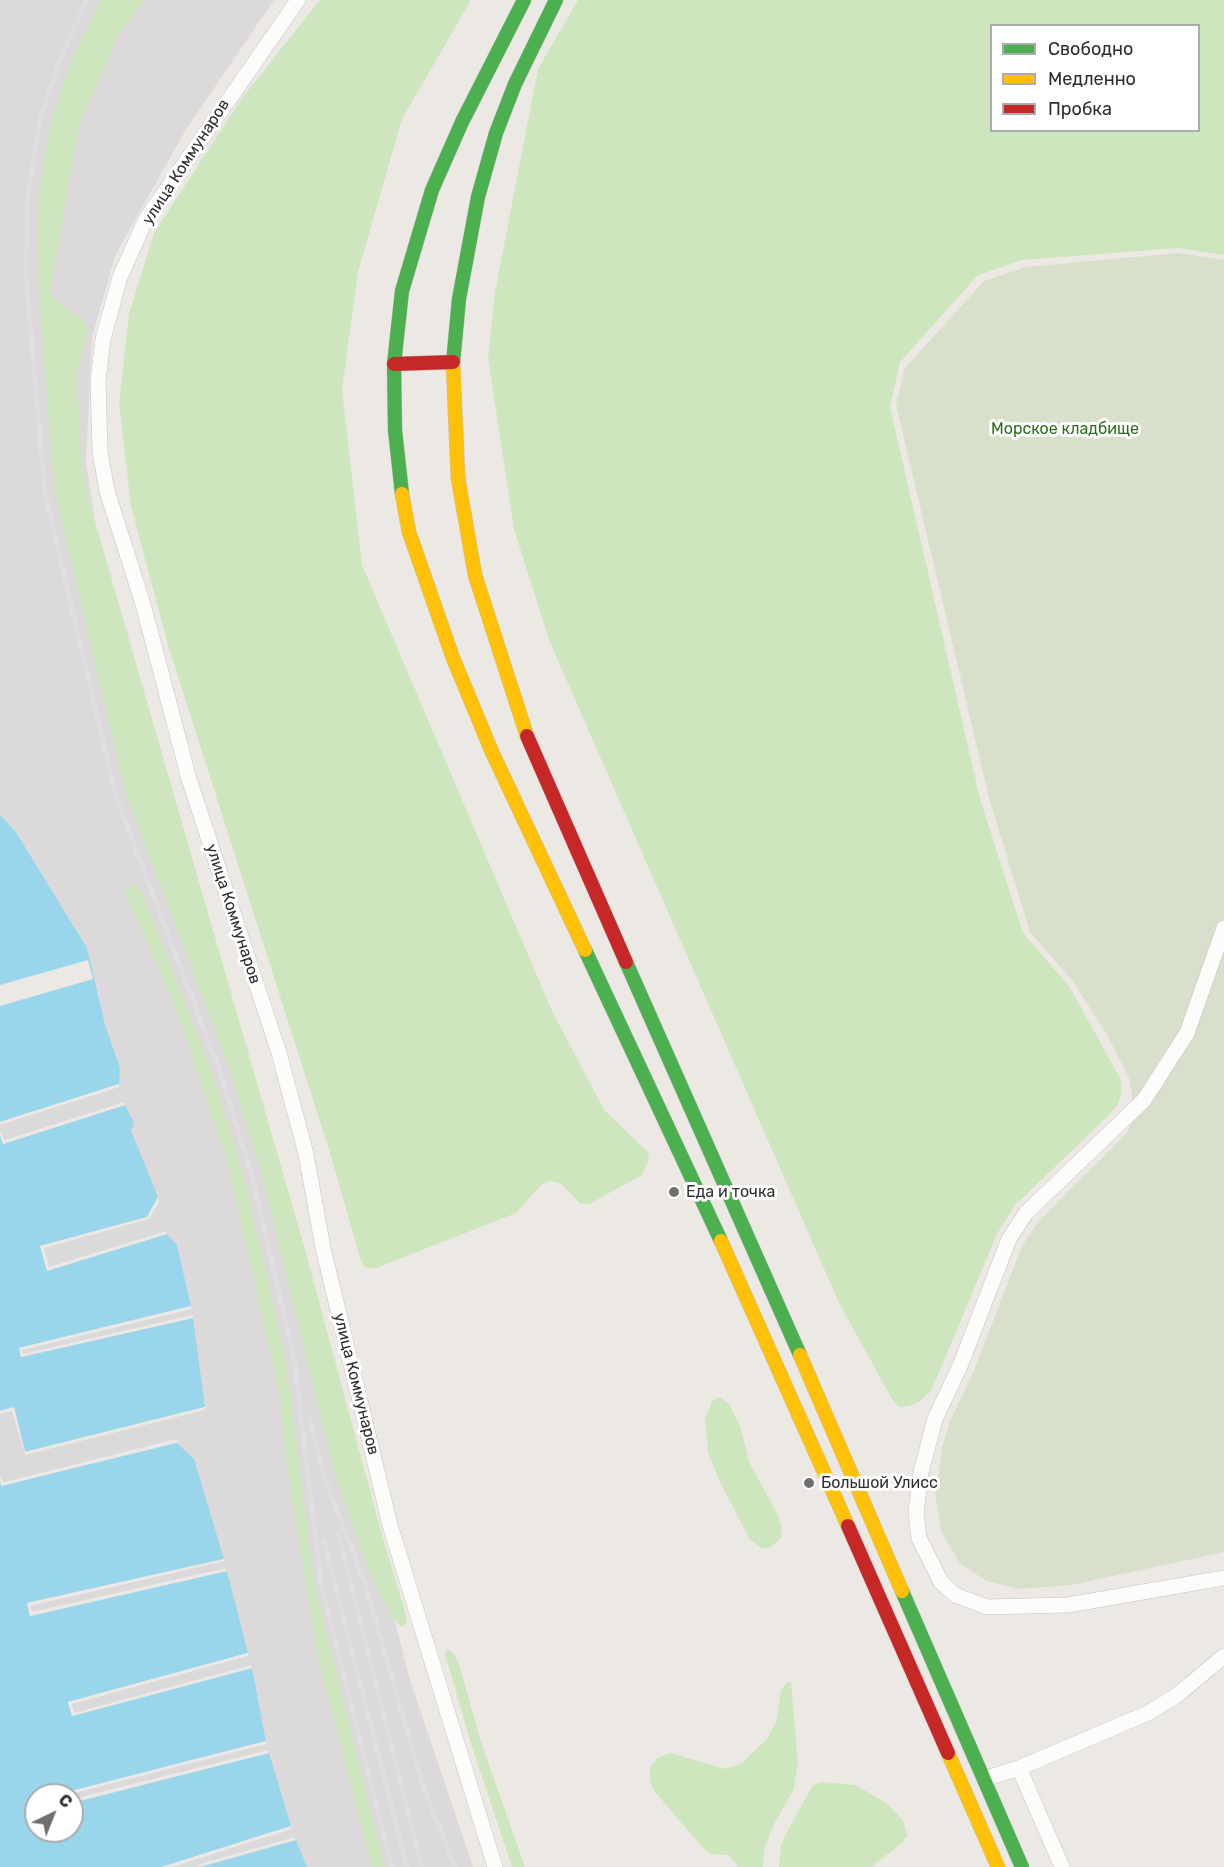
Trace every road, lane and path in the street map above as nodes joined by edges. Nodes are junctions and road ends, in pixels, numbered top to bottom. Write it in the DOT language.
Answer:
graph roads {
  1 [pos="298,0"];
  2 [pos="524,0"];
  3 [pos="556,0"];
  4 [pos="453,362"];
  5 [pos="394,364"];
  6 [pos="1224,928"];
  7 [pos="1224,1578"];
  8 [pos="1224,1656"];
  9 [pos="1019,1768"];
  10 [pos="984,1779"];
  11 [pos="495,1867"];
  12 [pos="998,1867"];
  13 [pos="1022,1867"];
  14 [pos="1062,1867"];
  1 -- 11 [label="street, улица Коммунаров"];
  2 -- 5 [label="highway"];
  3 -- 4 [label="highway"];
  4 -- 5 [label="highway"];
  4 -- 10 [label="highway"];
  5 -- 12 [label="highway"];
  6 -- 7 [label="street"];
  8 -- 9 [label="street"];
  9 -- 10 [label="street"];
  9 -- 14 [label="street"];
  10 -- 13 [label="highway"];
}
